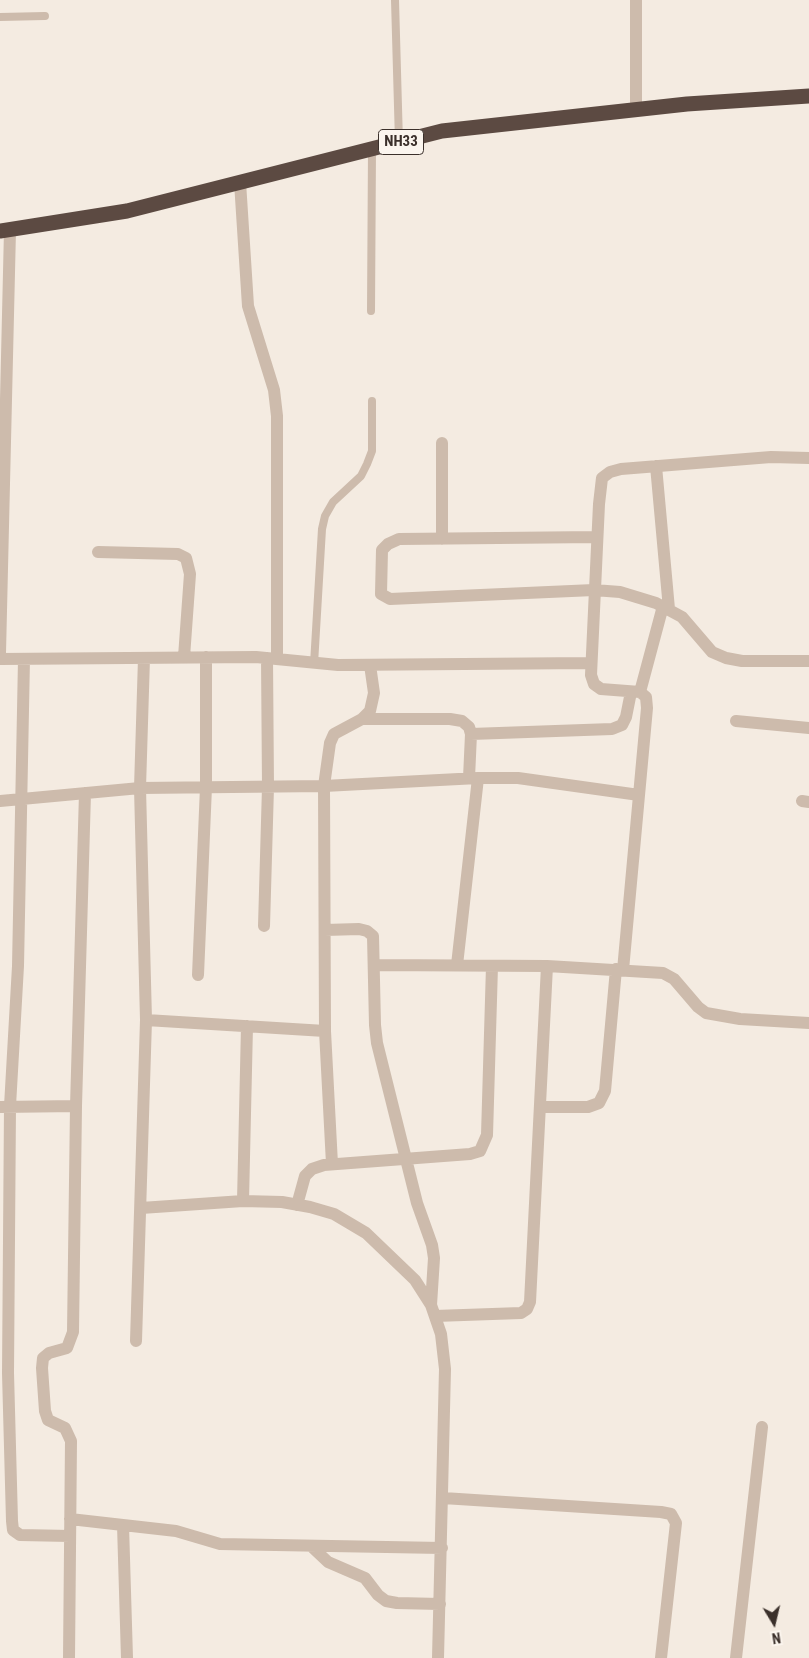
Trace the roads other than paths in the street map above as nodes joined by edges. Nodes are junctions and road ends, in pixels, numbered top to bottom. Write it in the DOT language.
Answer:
graph roads {
  1 [pos="395,0"];
  2 [pos="636,0"];
  3 [pos="45,16"];
  4 [pos="0,17"];
  5 [pos="809,96"];
  6 [pos="636,109"];
  7 [pos="398,142"];
  8 [pos="372,149"];
  9 [pos="240,182"];
  10 [pos="5,231"];
  11 [pos="371,311"];
  12 [pos="3,373"];
  13 [pos="372,401"];
  14 [pos="2,438"];
  15 [pos="442,443"];
  16 [pos="809,458"];
  17 [pos="656,466"];
  18 [pos="2,511"];
  19 [pos="597,537"];
  20 [pos="442,539"];
  21 [pos="98,552"];
  22 [pos="594,590"];
  23 [pos="666,608"];
  24 [pos="0,654"];
  25 [pos="184,657"];
  26 [pos="206,657"];
  27 [pos="144,658"];
  28 [pos="0,659"];
  29 [pos="24,659"];
  30 [pos="272,659"];
  31 [pos="809,661"];
  32 [pos="590,663"];
  33 [pos="314,664"];
  34 [pos="370,665"];
  35 [pos="635,692"];
  36 [pos="362,719"];
  37 [pos="736,721"];
  38 [pos="809,728"];
  39 [pos="471,734"];
  40 [pos="473,778"];
  41 [pos="324,786"];
  42 [pos="206,787"];
  43 [pos="268,787"];
  44 [pos="140,788"];
  45 [pos="86,793"];
  46 [pos="639,795"];
  47 [pos="22,799"];
  48 [pos="0,801"];
  49 [pos="264,926"];
  50 [pos="325,930"];
  51 [pos="375,965"];
  52 [pos="457,965"];
  53 [pos="492,966"];
  54 [pos="547,966"];
  55 [pos="619,969"];
  56 [pos="198,975"];
  57 [pos="146,1020"];
  58 [pos="809,1023"];
  59 [pos="247,1026"];
  60 [pos="325,1031"];
  61 [pos="5,1106"];
  62 [pos="76,1106"];
  63 [pos="540,1107"];
  64 [pos="406,1159"];
  65 [pos="332,1164"];
  66 [pos="243,1201"];
  67 [pos="297,1205"];
  68 [pos="141,1208"];
  69 [pos="433,1310"];
  70 [pos="136,1341"];
  71 [pos="5,1424"];
  72 [pos="762,1427"];
  73 [pos="443,1498"];
  74 [pos="70,1519"];
  75 [pos="6,1521"];
  76 [pos="123,1525"];
  77 [pos="70,1536"];
  78 [pos="311,1546"];
  79 [pos="442,1548"];
  80 [pos="440,1604"];
  81 [pos="69,1658"];
  82 [pos="127,1658"];
  83 [pos="438,1658"];
  84 [pos="661,1658"];
  85 [pos="736,1658"];
  1 -- 7 [label="lane"];
  2 -- 6 [label="street"];
  3 -- 4 [label="lane"];
  5 -- 6 [label="highway, NH33"];
  6 -- 7 [label="highway, NH33"];
  7 -- 8 [label="highway, NH33"];
  8 -- 9 [label="highway, NH33"];
  8 -- 11 [label="lane"];
  9 -- 10 [label="highway, NH33"];
  9 -- 30 [label="street"];
  10 -- 12 [label="street"];
  12 -- 14 [label="street"];
  13 -- 33 [label="lane"];
  14 -- 18 [label="street"];
  15 -- 20 [label="street"];
  16 -- 17 [label="street"];
  17 -- 19 [label="street"];
  17 -- 23 [label="street"];
  18 -- 24 [label="street"];
  19 -- 20 [label="street"];
  19 -- 22 [label="street"];
  20 -- 22 [label="street"];
  21 -- 25 [label="street"];
  22 -- 23 [label="street"];
  22 -- 32 [label="street"];
  23 -- 31 [label="street"];
  23 -- 35 [label="street"];
  25 -- 26 [label="street"];
  25 -- 27 [label="street"];
  26 -- 30 [label="street"];
  26 -- 42 [label="street"];
  27 -- 29 [label="street"];
  27 -- 44 [label="street"];
  28 -- 29 [label="street"];
  29 -- 47 [label="street"];
  30 -- 33 [label="street"];
  30 -- 43 [label="street"];
  32 -- 34 [label="street"];
  32 -- 35 [label="street"];
  33 -- 34 [label="street"];
  34 -- 36 [label="street"];
  35 -- 39 [label="street"];
  35 -- 46 [label="street"];
  36 -- 39 [label="street"];
  36 -- 41 [label="street"];
  37 -- 38 [label="street"];
  39 -- 40 [label="street"];
  40 -- 41 [label="street"];
  40 -- 46 [label="street"];
  40 -- 52 [label="street"];
  41 -- 43 [label="street"];
  41 -- 50 [label="street"];
  42 -- 43 [label="street"];
  42 -- 44 [label="street"];
  42 -- 56 [label="street"];
  43 -- 49 [label="street"];
  44 -- 45 [label="street"];
  44 -- 57 [label="street"];
  45 -- 47 [label="street"];
  45 -- 62 [label="street"];
  46 -- 55 [label="street"];
  47 -- 48 [label="street"];
  47 -- 61 [label="street"];
  50 -- 51 [label="street"];
  50 -- 60 [label="street"];
  51 -- 52 [label="street"];
  51 -- 64 [label="street"];
  52 -- 53 [label="street"];
  53 -- 54 [label="street"];
  53 -- 64 [label="street"];
  54 -- 55 [label="street"];
  54 -- 63 [label="street"];
  55 -- 58 [label="street"];
  55 -- 63 [label="street"];
  57 -- 59 [label="street"];
  57 -- 68 [label="street"];
  59 -- 60 [label="street"];
  59 -- 66 [label="street"];
  60 -- 65 [label="street"];
  61 -- 62 [label="street"];
  61 -- 71 [label="street"];
  62 -- 74 [label="street"];
  63 -- 69 [label="street"];
  64 -- 65 [label="street"];
  64 -- 69 [label="street"];
  65 -- 67 [label="street"];
  66 -- 67 [label="street"];
  66 -- 68 [label="street"];
  67 -- 69 [label="street"];
  68 -- 70 [label="street"];
  69 -- 73 [label="street"];
  71 -- 75 [label="street"];
  72 -- 85 [label="street"];
  73 -- 79 [label="street"];
  73 -- 84 [label="street"];
  74 -- 76 [label="street"];
  74 -- 77 [label="street"];
  75 -- 77 [label="street"];
  76 -- 78 [label="street"];
  76 -- 82 [label="street"];
  77 -- 81 [label="street"];
  78 -- 79 [label="street"];
  78 -- 80 [label="street"];
  79 -- 80 [label="street"];
  80 -- 83 [label="street"];
}
